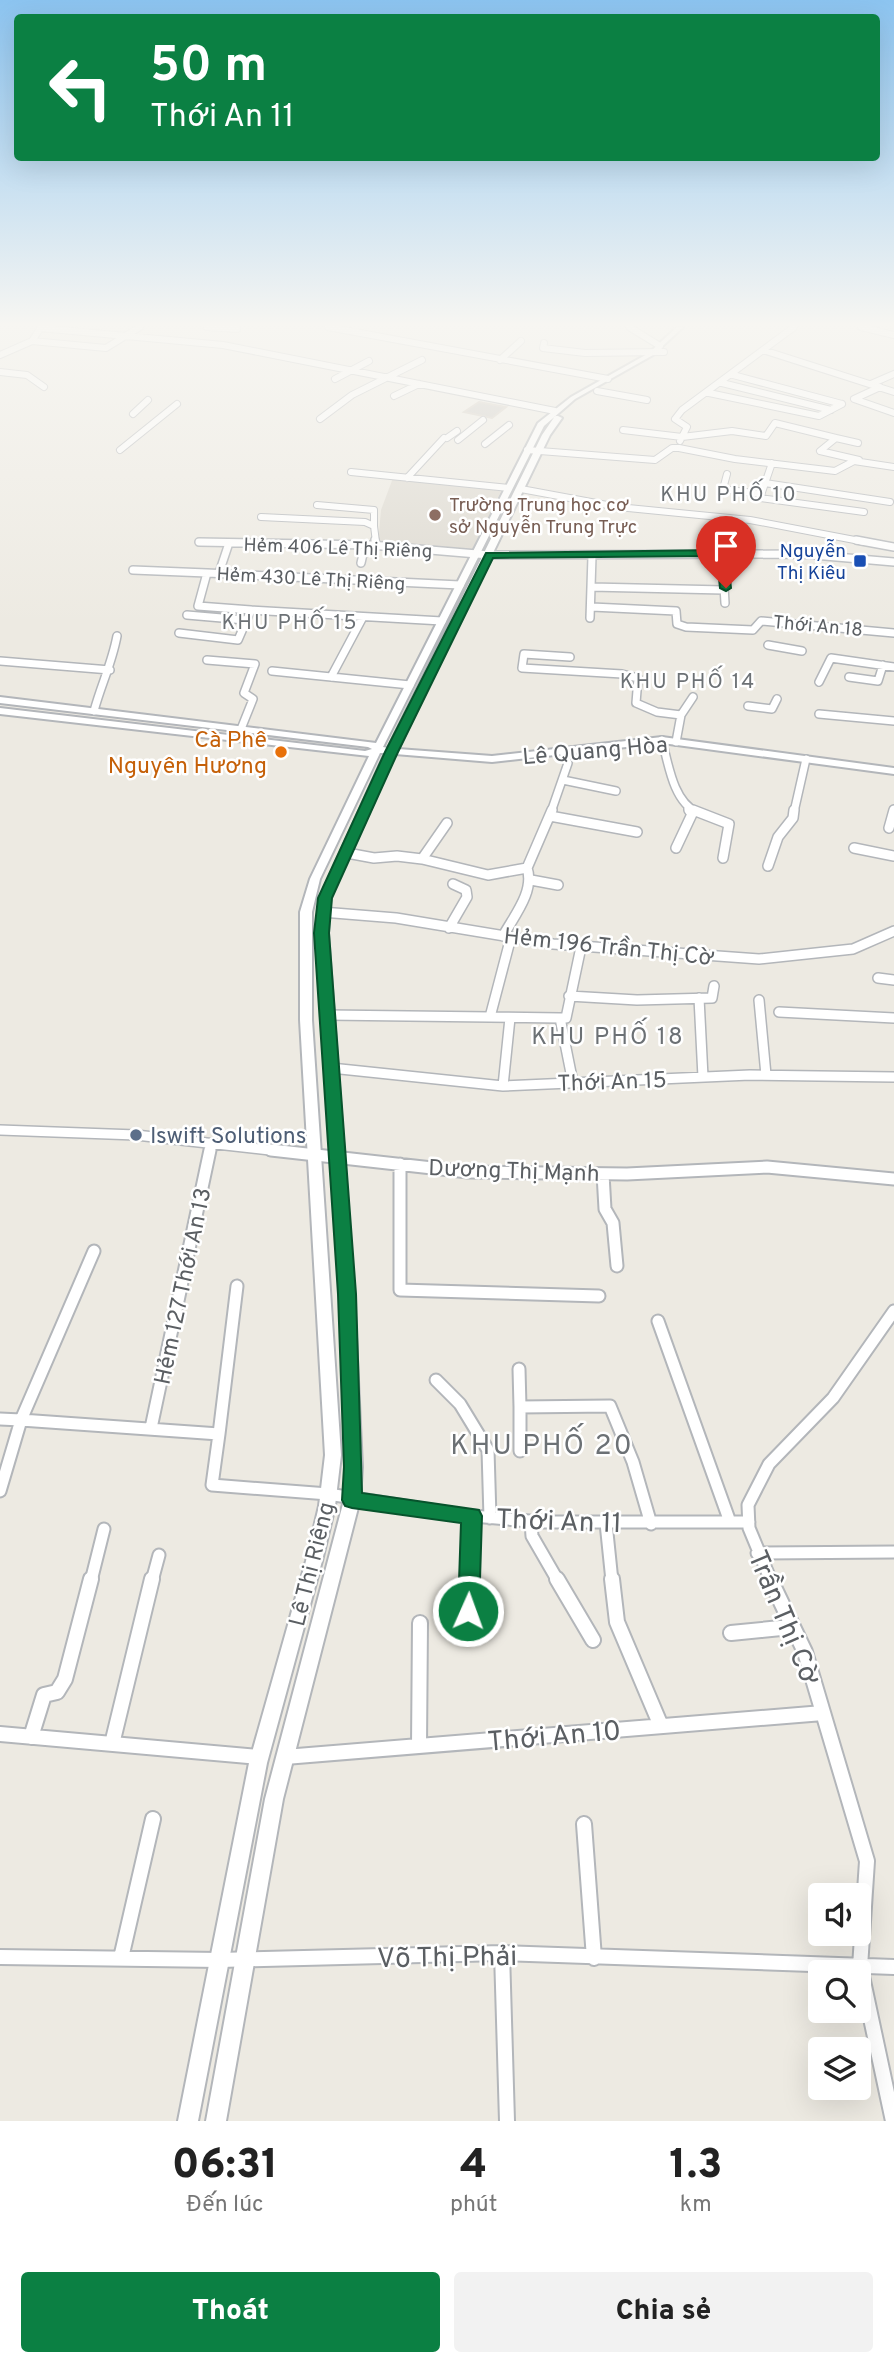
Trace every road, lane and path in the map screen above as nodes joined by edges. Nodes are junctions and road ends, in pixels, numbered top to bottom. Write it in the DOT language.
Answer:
graph roads {
  1 [pos="150,426"];
  2 [pos="476,426"];
  3 [pos="508,426"];
  4 [pos="540,426"];
  5 [pos="552,426"];
  6 [pos="685,426"];
  7 [pos="772,426"];
  8 [pos="790,426"];
  9 [pos="623,430"];
  10 [pos="457,431"];
  11 [pos="682,437"];
  12 [pos="836,438"];
  13 [pos="458,440"];
  14 [pos="858,443"];
  15 [pos="485,444"];
  16 [pos="679,448"];
  17 [pos="120,450"];
  18 [pos="527,450"];
  19 [pos="538,451"];
  20 [pos="863,461"];
  21 [pos="772,463"];
  22 [pos="894,467"];
  23 [pos="351,472"];
  24 [pos="727,474"];
  25 [pos="407,478"];
  26 [pos="765,483"];
  27 [pos="509,488"];
  28 [pos="521,489"];
  29 [pos="760,499"];
  30 [pos="890,502"];
  31 [pos="317,505"];
  32 [pos="864,512"];
  33 [pos="261,517"];
  34 [pos="374,526"];
  35 [pos="199,542"];
  36 [pos="229,543"];
  37 [pos="365,545"];
  38 [pos="376,546"];
  39 [pos="894,547"];
  40 [pos="722,553"];
  41 [pos="483,555"];
  42 [pos="592,555"];
  43 [pos="894,562"];
  44 [pos="361,564"];
  45 [pos="133,570"];
  46 [pos="207,573"];
  47 [pos="219,573"];
  48 [pos="460,586"];
  49 [pos="590,587"];
  50 [pos="724,590"];
  51 [pos="725,603"];
  52 [pos="592,607"];
  53 [pos="251,610"];
  54 [pos="187,615"];
  55 [pos="363,617"];
  56 [pos="590,618"];
  57 [pos="245,620"];
  58 [pos="442,621"];
  59 [pos="179,633"];
  60 [pos="894,633"];
  61 [pos="117,636"];
  62 [pos="768,645"];
  63 [pos="802,651"];
  64 [pos="570,657"];
  65 [pos="206,660"];
  66 [pos="0,661"];
  67 [pos="883,666"];
  68 [pos="894,667"];
  69 [pos="110,670"];
  70 [pos="272,671"];
  71 [pos="331,677"];
  72 [pos="849,677"];
  73 [pos="820,682"];
  74 [pos="410,685"];
  75 [pos="692,697"];
  76 [pos="777,699"];
  77 [pos="0,701"];
  78 [pos="748,706"];
  79 [pos="0,711"];
  80 [pos="94,711"];
  81 [pos="819,714"];
  82 [pos="681,715"];
  83 [pos="894,721"];
  84 [pos="241,729"];
  85 [pos="662,740"];
  86 [pos="676,742"];
  87 [pos="385,751"];
  88 [pos="563,752"];
  89 [pos="806,760"];
  90 [pos="894,771"];
  91 [pos="563,779"];
  92 [pos="617,791"];
  93 [pos="688,808"];
  94 [pos="894,810"];
  95 [pos="550,816"];
  96 [pos="447,823"];
  97 [pos="889,828"];
  98 [pos="637,832"];
  99 [pos="676,848"];
  100 [pos="855,848"];
  101 [pos="347,853"];
  102 [pos="894,856"];
  103 [pos="723,858"];
  104 [pos="422,859"];
  105 [pos="768,866"];
  106 [pos="527,868"];
  107 [pos="531,880"];
  108 [pos="453,884"];
  109 [pos="558,885"];
  110 [pos="322,912"];
  111 [pos="449,928"];
  112 [pos="894,931"];
  113 [pos="507,936"];
  114 [pos="581,947"];
  115 [pos="878,978"];
  116 [pos="894,980"];
  117 [pos="714,986"];
  118 [pos="569,996"];
  119 [pos="699,998"];
  120 [pos="759,1000"];
  121 [pos="779,1012"];
  122 [pos="327,1015"];
  123 [pos="490,1017"];
  124 [pos="510,1018"];
  125 [pos="560,1018"];
  126 [pos="894,1018"];
  127 [pos="331,1068"];
  128 [pos="766,1075"];
  129 [pos="703,1077"];
  130 [pos="894,1077"];
  131 [pos="573,1083"];
  132 [pos="503,1086"];
  133 [pos="0,1130"];
  134 [pos="211,1144"];
  135 [pos="317,1156"];
  136 [pos="339,1158"];
  137 [pos="400,1164"];
  138 [pos="603,1174"];
  139 [pos="894,1179"];
  140 [pos="94,1251"];
  141 [pos="617,1266"];
  142 [pos="237,1286"];
  143 [pos="599,1296"];
  144 [pos="894,1311"];
  145 [pos="658,1321"];
  146 [pos="519,1368"];
  147 [pos="436,1380"];
  148 [pos="520,1407"];
  149 [pos="0,1419"];
  150 [pos="21,1420"];
  151 [pos="151,1428"];
  152 [pos="219,1434"];
  153 [pos="520,1451"];
  154 [pos="0,1491"];
  155 [pos="328,1494"];
  156 [pos="352,1500"];
  157 [pos="471,1516"];
  158 [pos="491,1518"];
  159 [pos="531,1521"];
  160 [pos="730,1522"];
  161 [pos="749,1522"];
  162 [pos="606,1523"];
  163 [pos="651,1524"];
  164 [pos="104,1530"];
  165 [pos="894,1552"];
  166 [pos="757,1553"];
  167 [pos="159,1555"];
  168 [pos="468,1611"];
  169 [pos="420,1623"];
  170 [pos="791,1627"];
  171 [pos="731,1633"];
  172 [pos="593,1640"];
  173 [pos="823,1713"];
  174 [pos="661,1726"];
  175 [pos="0,1734"];
  176 [pos="31,1737"];
  177 [pos="112,1744"];
  178 [pos="419,1746"];
  179 [pos="259,1757"];
  180 [pos="285,1757"];
  181 [pos="153,1819"];
  182 [pos="584,1825"];
  183 [pos="502,1953"];
  184 [pos="0,1957"];
  185 [pos="121,1958"];
  186 [pos="594,1958"];
  187 [pos="246,1960"];
  188 [pos="860,1960"];
  189 [pos="220,1961"];
  190 [pos="808,1965"];
  191 [pos="871,1967"];
  192 [pos="894,1967"];
  193 [pos="871,2020"];
  194 [pos="188,2121"];
  195 [pos="216,2121"];
  196 [pos="507,2121"];
  197 [pos="892,2121"];
  1 -- 17 [label="street"];
  2 -- 13 [label="street"];
  3 -- 15 [label="street"];
  4 -- 18 [label="street, Lê Thị Riêng"];
  5 -- 19 [label="street, Lê Thị Riêng"];
  6 -- 11 [label="street"];
  7 -- 11 [label="street"];
  8 -- 12 [label="street"];
  9 -- 11 [label="street"];
  10 -- 25 [label="street"];
  11 -- 16 [label="street"];
  12 -- 14 [label="street"];
  12 -- 20 [label="street"];
  16 -- 19 [label="street"];
  16 -- 21 [label="street"];
  18 -- 19 [label="street"];
  18 -- 27 [label="street, Lê Thị Riêng"];
  19 -- 28 [label="street, Lê Thị Riêng"];
  20 -- 21 [label="street"];
  20 -- 22 [label="street"];
  21 -- 26 [label="street"];
  23 -- 25 [label="street"];
  24 -- 29 [label="street"];
  25 -- 27 [label="street"];
  26 -- 29 [label="street"];
  26 -- 30 [label="street"];
  27 -- 41 [label="street, Lê Thị Riêng"];
  28 -- 39 [label="street"];
  28 -- 41 [label="street, Lê Thị Riêng"];
  29 -- 32 [label="street"];
  31 -- 34 [label="street"];
  33 -- 34 [label="street"];
  34 -- 38 [label="street"];
  35 -- 36 [label="street, Hẻm 406 Lê Thị Riêng"];
  36 -- 37 [label="street, Hẻm 406 Lê Thị Riêng"];
  36 -- 47 [label="street"];
  37 -- 38 [label="street, Hẻm 406 Lê Thị Riêng"];
  37 -- 44 [label="street"];
  38 -- 41 [label="street, Hẻm 406 Lê Thị Riêng"];
  40 -- 42 [label="street"];
  40 -- 43 [label="street"];
  40 -- 50 [label="street"];
  41 -- 42 [label="street"];
  41 -- 48 [label="street, Lê Thị Riêng"];
  41 -- 87 [label="street, Lê Thị Riêng"];
  42 -- 49 [label="street"];
  45 -- 46 [label="street"];
  46 -- 47 [label="street, Hẻm 430 Lê Thị Riêng"];
  46 -- 53 [label="street, Hẻm 430 Lê Thị Riêng"];
  47 -- 48 [label="street, Hẻm 430 Lê Thị Riêng"];
  48 -- 58 [label="street, Lê Thị Riêng"];
  49 -- 50 [label="street"];
  49 -- 52 [label="street"];
  50 -- 51 [label="street"];
  52 -- 56 [label="street"];
  52 -- 60 [label="street, Thới An 18"];
  53 -- 55 [label="street"];
  53 -- 57 [label="street"];
  54 -- 57 [label="street"];
  55 -- 58 [label="street"];
  55 -- 71 [label="street"];
  57 -- 59 [label="street"];
  58 -- 74 [label="street, Lê Thị Riêng"];
  61 -- 69 [label="street"];
  62 -- 63 [label="street"];
  64 -- 82 [label="street"];
  65 -- 84 [label="street"];
  66 -- 69 [label="street"];
  67 -- 68 [label="street"];
  67 -- 72 [label="street"];
  67 -- 73 [label="street"];
  69 -- 80 [label="street"];
  70 -- 71 [label="street"];
  71 -- 74 [label="street"];
  74 -- 87 [label="street, Lê Thị Riêng"];
  75 -- 82 [label="street"];
  76 -- 78 [label="street"];
  77 -- 80 [label="street, Lê Quang Hòa"];
  79 -- 87 [label="street, Lê Quang Hòa"];
  80 -- 84 [label="street, Lê Quang Hòa"];
  81 -- 83 [label="street"];
  82 -- 86 [label="street"];
  84 -- 87 [label="street, Lê Quang Hòa"];
  85 -- 86 [label="street, Lê Quang Hòa"];
  85 -- 88 [label="street, Lê Quang Hòa"];
  85 -- 93 [label="street"];
  86 -- 89 [label="street, Lê Quang Hòa"];
  87 -- 88 [label="street, Lê Quang Hòa"];
  87 -- 101 [label="street, Lê Thị Riêng"];
  87 -- 135 [label="street, Lê Thị Riêng"];
  88 -- 91 [label="street"];
  89 -- 90 [label="street, Lê Quang Hòa"];
  89 -- 105 [label="street"];
  91 -- 92 [label="street"];
  91 -- 95 [label="street"];
  93 -- 99 [label="street"];
  93 -- 103 [label="street"];
  94 -- 97 [label="street"];
  95 -- 98 [label="street"];
  95 -- 106 [label="street"];
  96 -- 104 [label="street"];
  100 -- 102 [label="street"];
  101 -- 104 [label="street"];
  101 -- 110 [label="street, Lê Thị Riêng"];
  104 -- 106 [label="street"];
  106 -- 107 [label="street"];
  107 -- 109 [label="street"];
  107 -- 113 [label="street"];
  108 -- 111 [label="street"];
  110 -- 111 [label="street, Hẻm 196 Trần Thị Cờ"];
  110 -- 122 [label="street, Lê Thị Riêng"];
  111 -- 113 [label="street, Hẻm 196 Trần Thị Cờ"];
  112 -- 114 [label="street, Hẻm 196 Trần Thị Cờ"];
  113 -- 114 [label="street, Hẻm 196 Trần Thị Cờ"];
  113 -- 123 [label="street"];
  114 -- 118 [label="street"];
  115 -- 116 [label="street"];
  117 -- 119 [label="street"];
  118 -- 119 [label="street"];
  118 -- 125 [label="street"];
  119 -- 129 [label="street"];
  120 -- 128 [label="street"];
  121 -- 126 [label="street"];
  122 -- 123 [label="street"];
  122 -- 127 [label="street, Lê Thị Riêng"];
  123 -- 124 [label="street"];
  124 -- 125 [label="street"];
  124 -- 132 [label="street"];
  125 -- 131 [label="street"];
  127 -- 132 [label="street, Thới An 15"];
  127 -- 136 [label="street, Lê Thị Riêng"];
  128 -- 129 [label="street, Thới An 15"];
  128 -- 130 [label="street, Thới An 15"];
  129 -- 131 [label="street, Thới An 15"];
  131 -- 132 [label="street, Thới An 15"];
  133 -- 134 [label="street, Dương Thị Mạnh"];
  134 -- 135 [label="street, Dương Thị Mạnh"];
  134 -- 151 [label="street, Hẻm 127 Thới An 13"];
  135 -- 136 [label="street, Dương Thị Mạnh"];
  135 -- 155 [label="street, Lê Thị Riêng"];
  136 -- 137 [label="street, Dương Thị Mạnh"];
  136 -- 156 [label="street, Lê Thị Riêng"];
  137 -- 138 [label="street, Dương Thị Mạnh"];
  137 -- 143 [label="street"];
  138 -- 139 [label="street, Dương Thị Mạnh"];
  138 -- 141 [label="street"];
  140 -- 150 [label="street"];
  142 -- 152 [label="street"];
  144 -- 161 [label="street, Trần Thị Cờ"];
  145 -- 160 [label="street"];
  146 -- 148 [label="street"];
  147 -- 158 [label="street"];
  148 -- 153 [label="street"];
  148 -- 163 [label="street"];
  149 -- 150 [label="street"];
  150 -- 151 [label="street"];
  150 -- 154 [label="street"];
  151 -- 152 [label="street"];
  152 -- 155 [label="street, Thới An 11"];
  155 -- 156 [label="street, Thới An 11"];
  155 -- 179 [label="street, Lê Thị Riêng"];
  156 -- 157 [label="street, Thới An 11"];
  156 -- 180 [label="street, Lê Thị Riêng"];
  157 -- 158 [label="street, Thới An 11"];
  157 -- 168 [label="street"];
  158 -- 159 [label="street, Thới An 11"];
  159 -- 162 [label="street, Thới An 11"];
  159 -- 172 [label="street"];
  160 -- 161 [label="street, Thới An 11"];
  160 -- 163 [label="street, Thới An 11"];
  161 -- 166 [label="street, Trần Thị Cờ"];
  162 -- 163 [label="street, Thới An 11"];
  162 -- 174 [label="street"];
  164 -- 176 [label="street"];
  165 -- 166 [label="street"];
  166 -- 170 [label="street, Trần Thị Cờ"];
  167 -- 177 [label="street"];
  169 -- 178 [label="street"];
  170 -- 171 [label="street"];
  170 -- 173 [label="street, Trần Thị Cờ"];
  173 -- 174 [label="street, Thới An 10"];
  173 -- 188 [label="street, Trần Thị Cờ"];
  174 -- 178 [label="street, Thới An 10"];
  175 -- 176 [label="street"];
  176 -- 177 [label="street"];
  177 -- 179 [label="street"];
  178 -- 180 [label="street, Thới An 10"];
  179 -- 189 [label="street, Lê Thị Riêng"];
  180 -- 187 [label="street, Lê Thị Riêng"];
  181 -- 185 [label="street"];
  182 -- 186 [label="street"];
  183 -- 186 [label="street, Võ Thị Phải"];
  183 -- 187 [label="street, Võ Thị Phải"];
  183 -- 196 [label="street"];
  184 -- 185 [label="street, Võ Thị Phải"];
  185 -- 189 [label="street, Võ Thị Phải"];
  186 -- 190 [label="street, Võ Thị Phải"];
  187 -- 189 [label="street, Võ Thị Phải"];
  187 -- 195 [label="street, Lê Thị Riêng"];
  189 -- 194 [label="street, Lê Thị Riêng"];
  191 -- 192 [label="street, Võ Thị Phải"];
  193 -- 197 [label="street, Trần Thị Cờ"];
}
